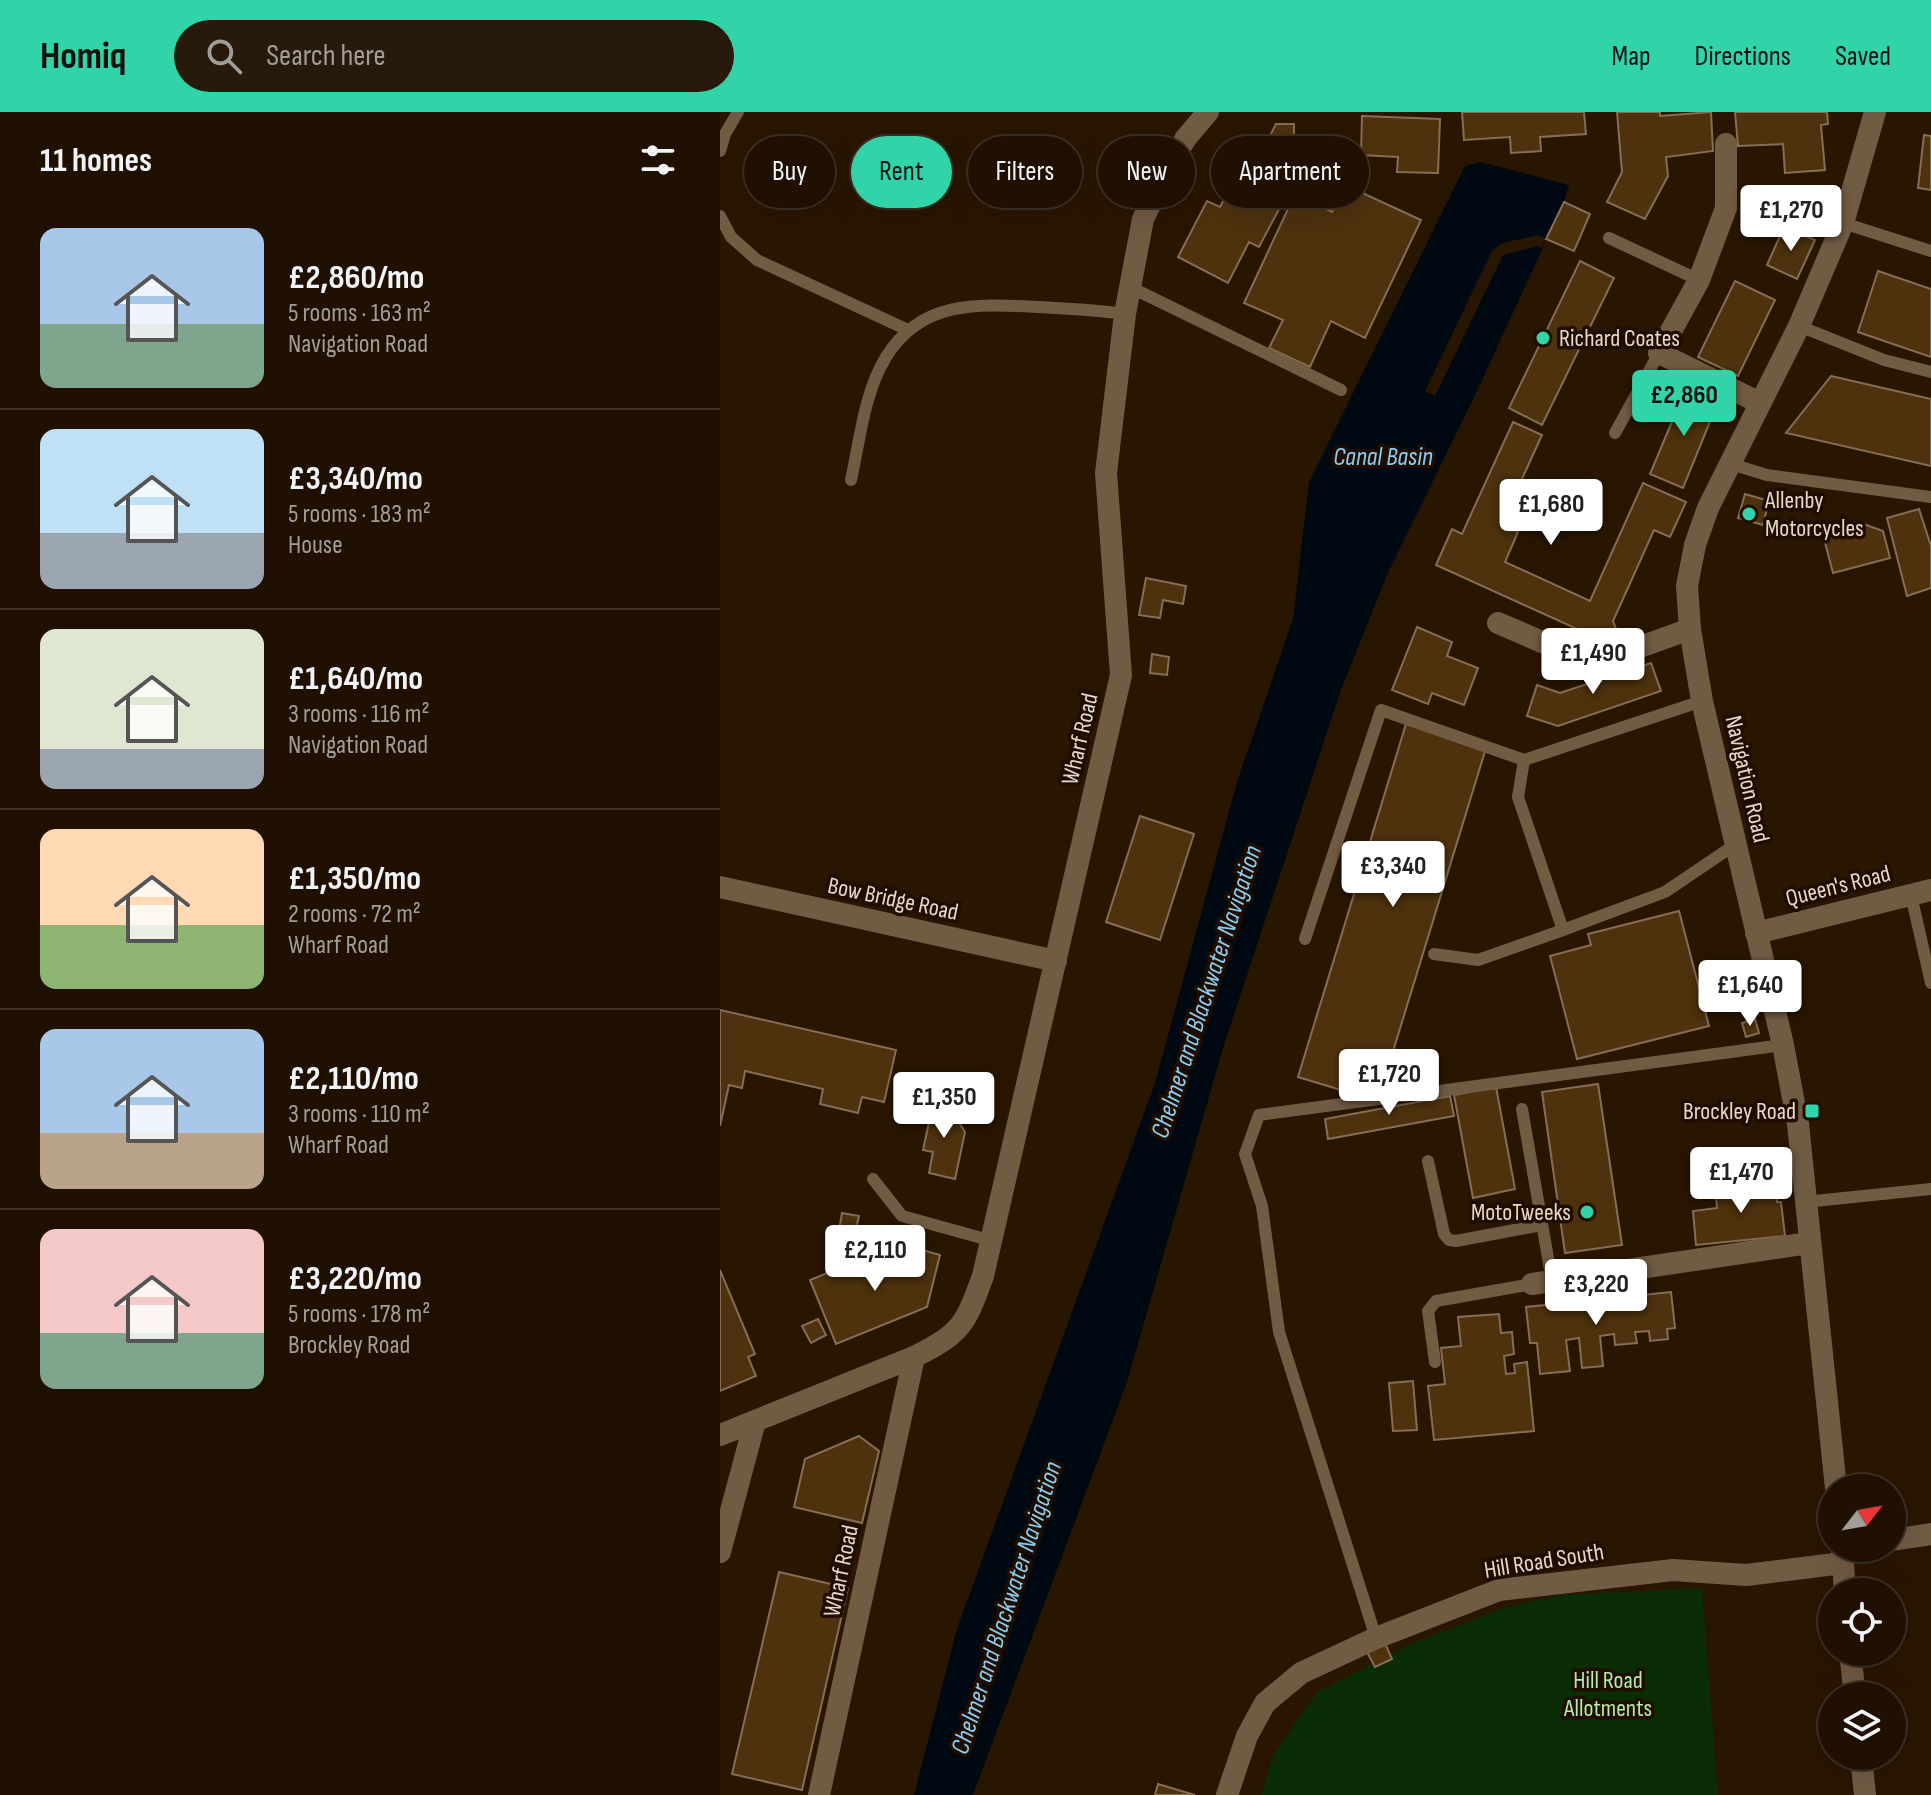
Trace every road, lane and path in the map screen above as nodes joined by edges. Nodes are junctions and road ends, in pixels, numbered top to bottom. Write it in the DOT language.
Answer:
graph roads {
  1 [pos="738,112"];
  2 [pos="1208,112"];
  3 [pos="1875,112"];
  4 [pos="1726,144"];
  5 [pos="720,151"];
  6 [pos="720,216"];
  7 [pos="1843,223"];
  8 [pos="1609,238"];
  9 [pos="1931,251"];
  10 [pos="1699,280"];
  11 [pos="1130,287"];
  12 [pos="1125,314"];
  13 [pos="1799,326"];
  14 [pos="908,330"];
  15 [pos="1659,353"];
  16 [pos="1931,372"];
  17 [pos="1341,390"];
  18 [pos="1760,403"];
  19 [pos="1615,433"];
  20 [pos="1731,464"];
  21 [pos="851,480"];
  22 [pos="1931,497"];
  23 [pos="1498,623"];
  24 [pos="1690,629"];
  25 [pos="1702,701"];
  26 [pos="1524,760"];
  27 [pos="1736,844"];
  28 [pos="720,887"];
  29 [pos="1921,893"];
  30 [pos="1563,930"];
  31 [pos="1756,933"];
  32 [pos="1305,939"];
  33 [pos="1434,954"];
  34 [pos="1056,961"];
  35 [pos="1931,983"];
  36 [pos="1783,1045"];
  37 [pos="1522,1109"];
  38 [pos="1428,1161"];
  39 [pos="873,1179"];
  40 [pos="1931,1189"];
  41 [pos="1805,1202"];
  42 [pos="1542,1225"];
  43 [pos="989,1240"];
  44 [pos="1809,1243"];
  45 [pos="1542,1283"];
  46 [pos="914,1357"];
  47 [pos="1435,1362"];
  48 [pos="755,1421"];
  49 [pos="720,1435"];
  50 [pos="1834,1474"];
  51 [pos="1931,1534"];
  52 [pos="1906,1538"];
  53 [pos="720,1552"];
  54 [pos="1818,1560"];
  55 [pos="1376,1638"];
  56 [pos="1862,1770"];
  57 [pos="1230,1787"];
  58 [pos="819,1795"];
  59 [pos="1865,1795"];
  1 -- 5 [label="lane"];
  2 -- 11 [label="street, Wharf Road"];
  3 -- 7 [label="street, Navigation Road"];
  4 -- 10 [label="street"];
  6 -- 14 [label="lane"];
  7 -- 9 [label="lane"];
  7 -- 13 [label="street, Navigation Road"];
  8 -- 10 [label="lane"];
  10 -- 15 [label="street"];
  11 -- 12 [label="street, Wharf Road"];
  11 -- 17 [label="lane"];
  12 -- 14 [label="lane"];
  12 -- 34 [label="street, Wharf Road"];
  13 -- 16 [label="lane"];
  13 -- 18 [label="street, Navigation Road"];
  14 -- 21 [label="lane"];
  15 -- 18 [label="street"];
  15 -- 19 [label="lane"];
  18 -- 20 [label="street, Navigation Road"];
  20 -- 22 [label="lane"];
  20 -- 24 [label="street, Navigation Road"];
  23 -- 24 [label="street"];
  24 -- 25 [label="street, Navigation Road"];
  25 -- 26 [label="lane"];
  25 -- 27 [label="street, Navigation Road"];
  26 -- 30 [label="lane"];
  26 -- 32 [label="lane"];
  27 -- 30 [label="lane"];
  27 -- 31 [label="street, Navigation Road"];
  28 -- 34 [label="street, Bow Bridge Road"];
  29 -- 31 [label="street, Queen's Road"];
  29 -- 35 [label="lane"];
  30 -- 33 [label="lane"];
  31 -- 36 [label="street, Navigation Road"];
  34 -- 43 [label="street, Wharf Road"];
  36 -- 41 [label="street, Navigation Road"];
  36 -- 55 [label="lane"];
  37 -- 42 [label="lane"];
  38 -- 42 [label="lane"];
  39 -- 43 [label="lane"];
  40 -- 41 [label="lane"];
  41 -- 44 [label="street, Navigation Road"];
  42 -- 45 [label="lane"];
  43 -- 46 [label="street, Wharf Road"];
  44 -- 45 [label="street"];
  44 -- 50 [label="street, Navigation Road"];
  45 -- 47 [label="lane"];
  46 -- 48 [label="street, Wharf Road"];
  46 -- 58 [label="street, Wharf Road"];
  48 -- 49 [label="street, Wharf Road"];
  48 -- 53 [label="street"];
  51 -- 52 [label="street"];
  54 -- 55 [label="street, Hill Road South"];
  55 -- 57 [label="street, Hill Road South"];
  56 -- 59 [label="street"];
}
